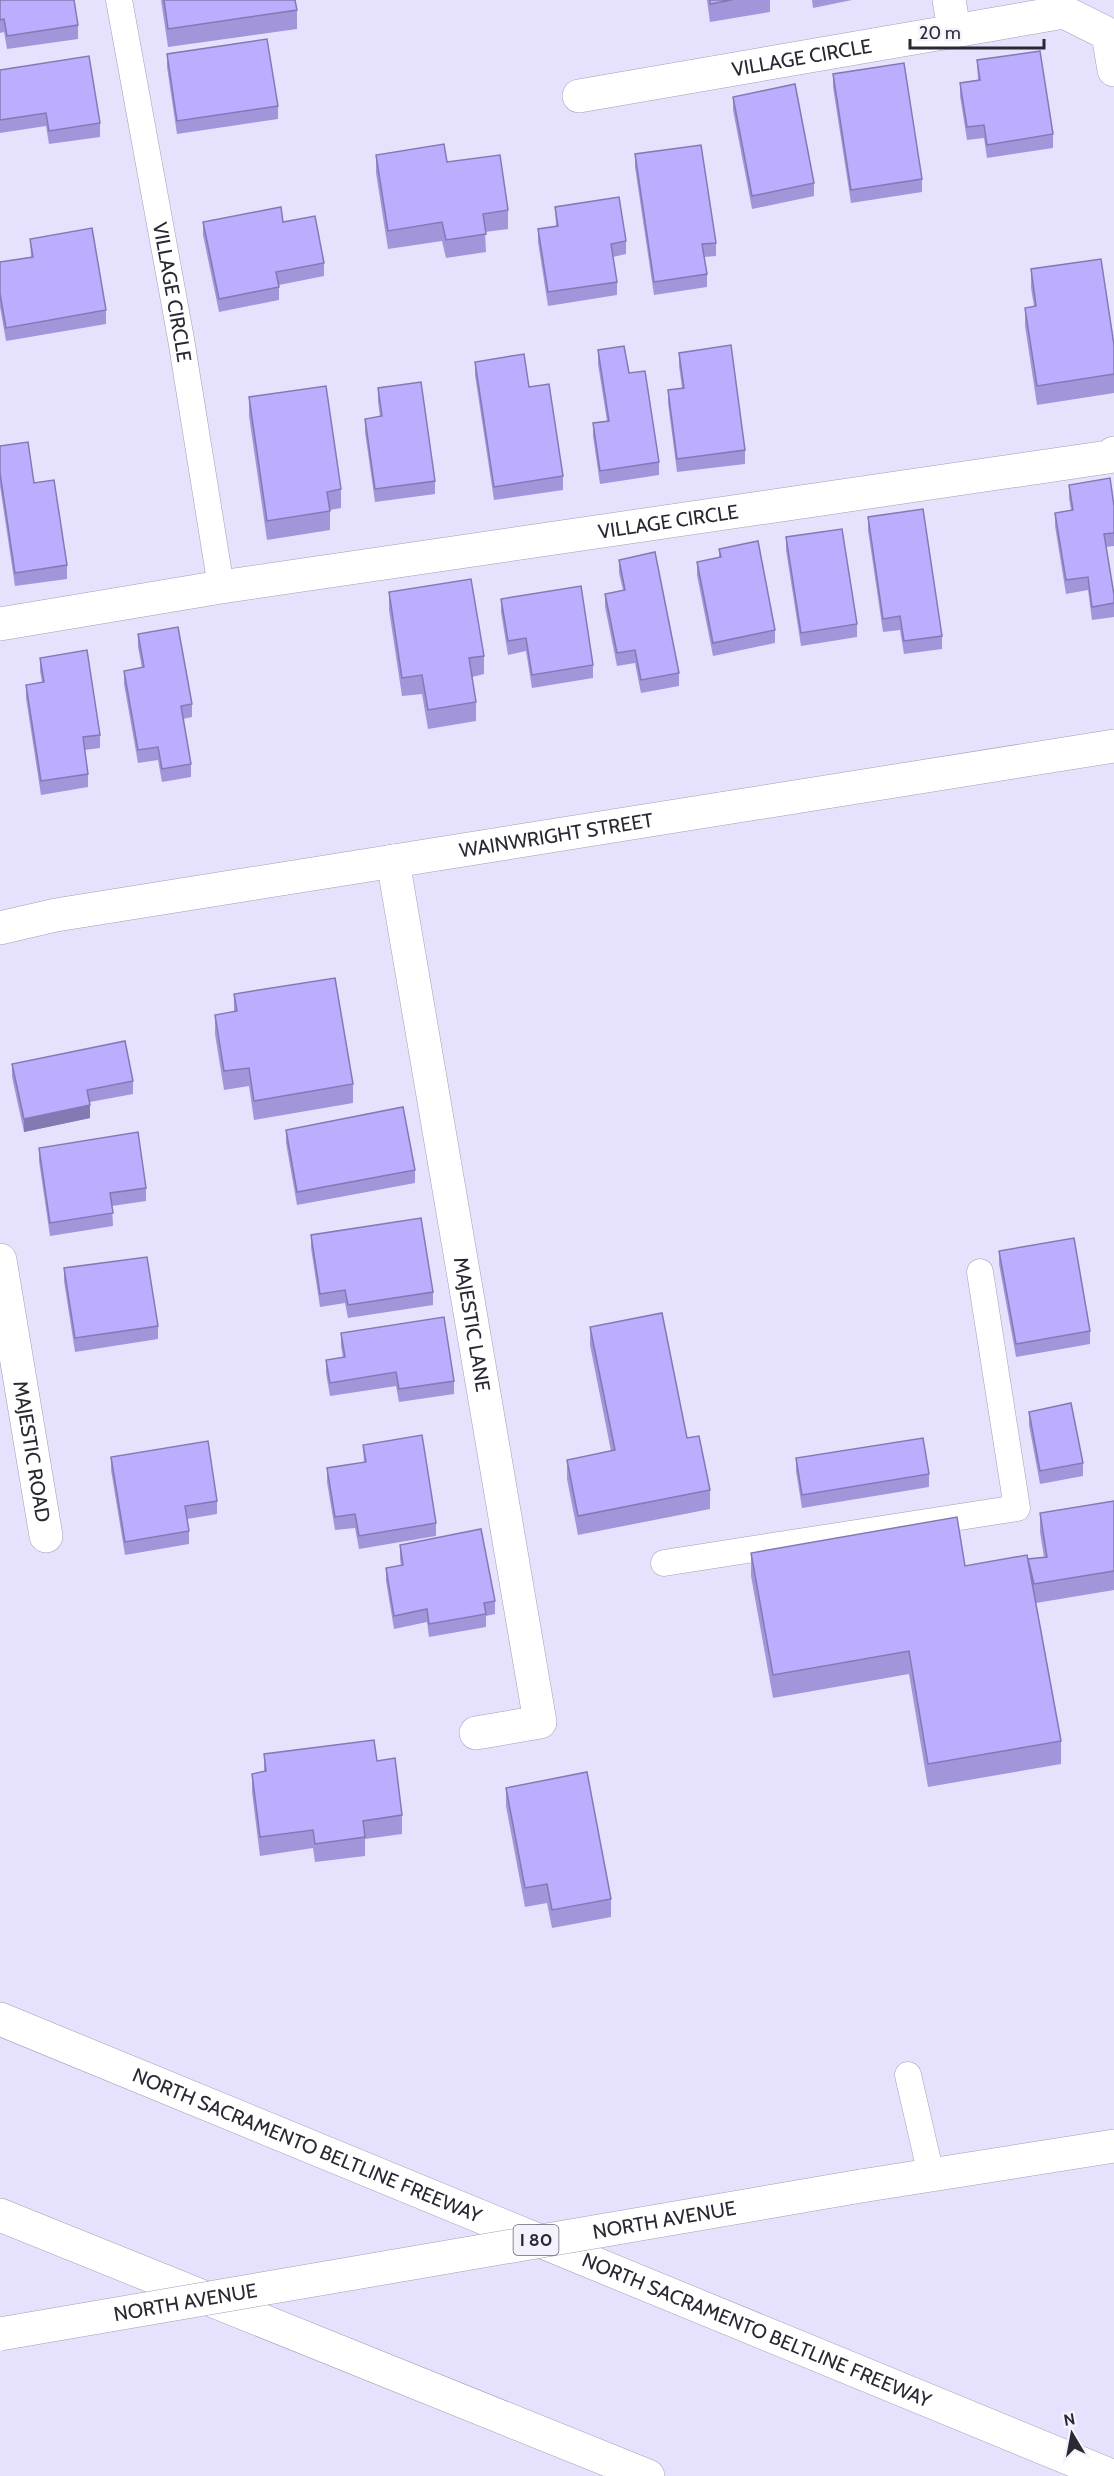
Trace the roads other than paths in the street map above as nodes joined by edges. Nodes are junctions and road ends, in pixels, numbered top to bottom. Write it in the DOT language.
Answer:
graph roads {
  1 [pos="119,0"];
  2 [pos="951,14"];
  3 [pos="1114,70"];
  4 [pos="579,96"];
  5 [pos="1114,453"];
  6 [pos="221,587"];
  7 [pos="0,624"];
  8 [pos="1114,746"];
  9 [pos="393,861"];
  10 [pos="0,928"];
  11 [pos="0,1260"];
  12 [pos="980,1272"];
  13 [pos="46,1536"];
  14 [pos="664,1563"];
  15 [pos="476,1733"];
  16 [pos="0,2019"];
  17 [pos="908,2075"];
  18 [pos="1114,2146"];
  19 [pos="931,2175"];
  20 [pos="0,2215"];
  21 [pos="0,2334"];
  22 [pos="648,2476"];
  23 [pos="1112,2476"];
  1 -- 6 [label="lane, VILLAGE CIRCLE"];
  2 -- 3 [label="main road, VILLAGE CIRCLE"];
  2 -- 4 [label="main road, VILLAGE CIRCLE"];
  5 -- 6 [label="main road, VILLAGE CIRCLE"];
  6 -- 7 [label="main road, VILLAGE CIRCLE"];
  8 -- 9 [label="main road, WAINWRIGHT STREET"];
  9 -- 10 [label="main road, WAINWRIGHT STREET"];
  9 -- 15 [label="main road, MAJESTIC LANE"];
  11 -- 13 [label="main road, MAJESTIC ROAD"];
  12 -- 14 [label="lane"];
  16 -- 23 [label="main road, NORTH SACRAMENTO BELTLINE FREEWAY / I 80"];
  17 -- 19 [label="lane"];
  18 -- 19 [label="main road, NORTH AVENUE"];
  19 -- 21 [label="main road, NORTH AVENUE, bridge"];
  20 -- 22 [label="main road"];
}
